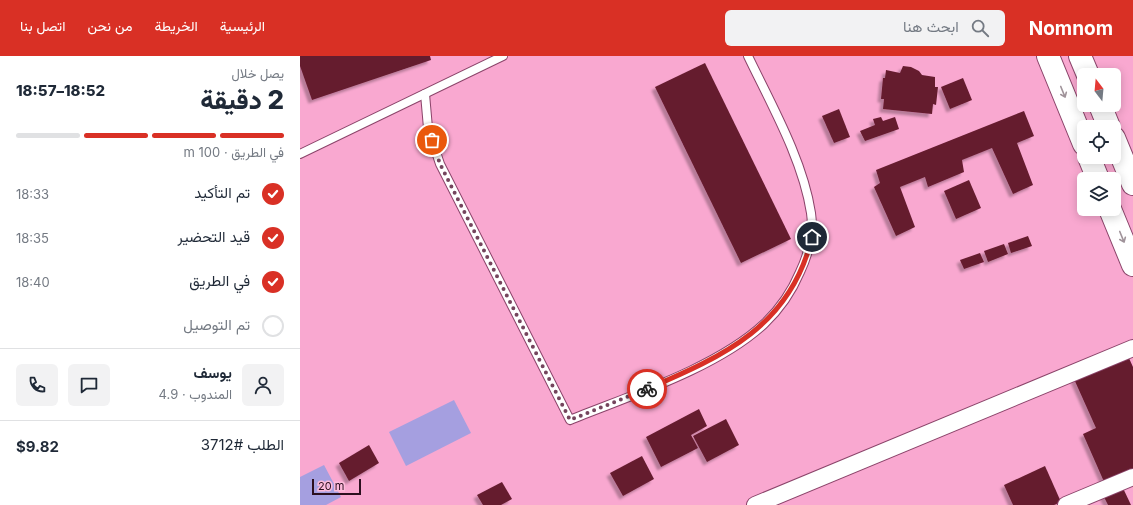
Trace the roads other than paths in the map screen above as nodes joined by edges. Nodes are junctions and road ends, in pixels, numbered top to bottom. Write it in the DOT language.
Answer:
graph roads {
  1 [pos="503,56"];
  2 [pos="748,56"];
  3 [pos="1048,56"];
  4 [pos="1080,56"];
  5 [pos="1085,68"];
  6 [pos="425,94"];
  7 [pos="1077,127"];
  8 [pos="300,154"];
  9 [pos="1121,155"];
  10 [pos="1133,184"];
  11 [pos="1113,216"];
  12 [pos="1133,265"];
  13 [pos="1133,348"];
  14 [pos="1133,476"];
  15 [pos="755,505"];
  16 [pos="1066,505"];
  1 -- 6 [label="lane"];
  2 -- 6 [label="lane"];
  3 -- 7 [label="highway, one-way"];
  4 -- 5 [label="highway"];
  6 -- 8 [label="lane"];
  9 -- 10 [label="highway"];
  11 -- 12 [label="highway, one-way"];
  13 -- 15 [label="street"];
  14 -- 16 [label="street"];
}
